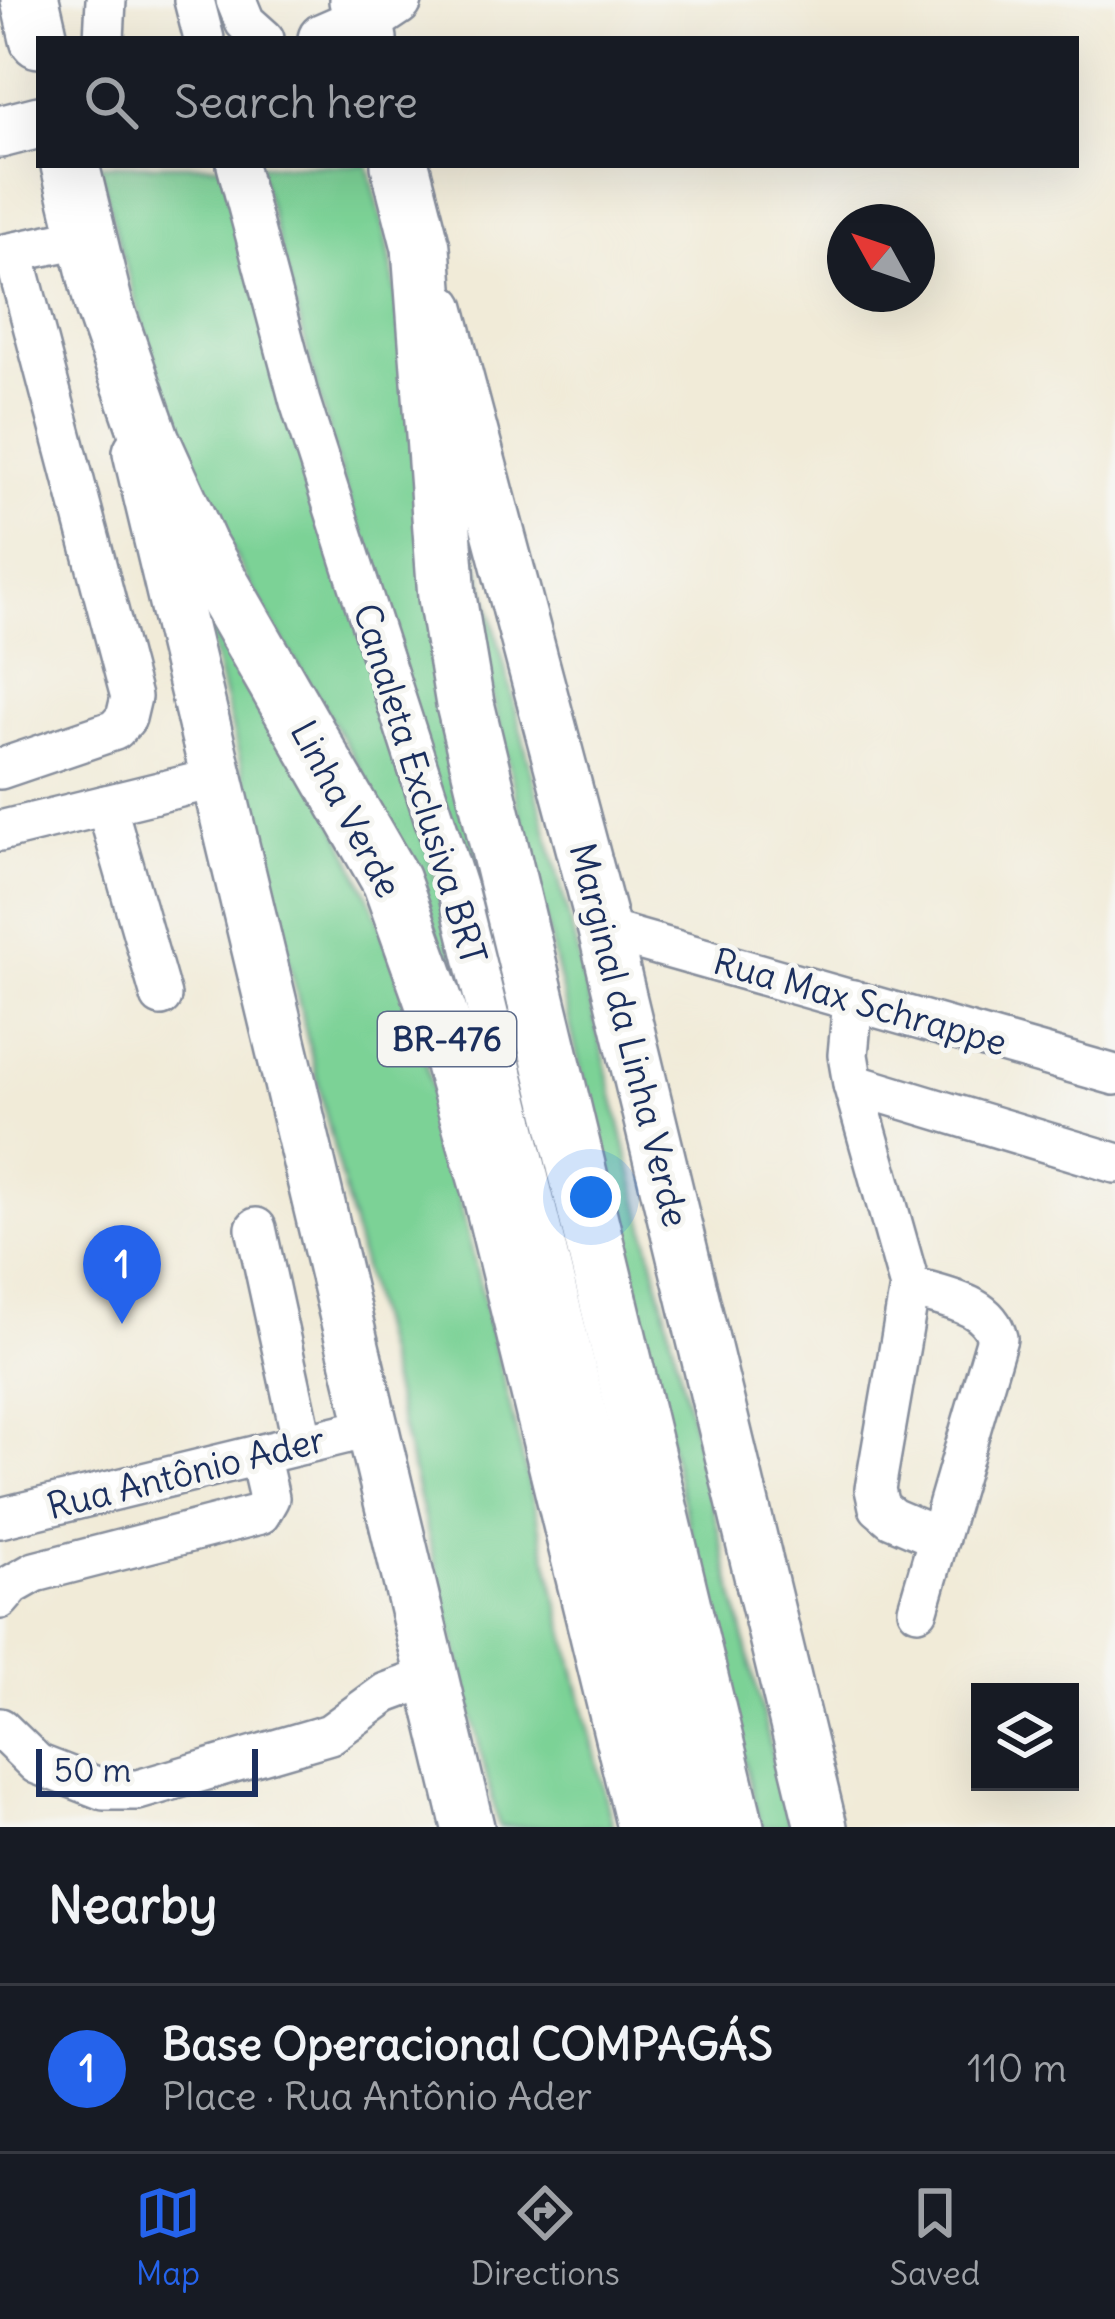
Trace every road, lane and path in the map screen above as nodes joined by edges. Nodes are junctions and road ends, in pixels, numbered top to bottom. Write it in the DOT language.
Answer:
graph roads {
  1 [pos="106,0"];
  2 [pos="194,0"];
  3 [pos="236,0"];
  4 [pos="104,36"];
  5 [pos="203,36"];
  6 [pos="261,36"];
  7 [pos="36,123"];
  8 [pos="0,131"];
  9 [pos="71,168"];
  10 [pos="237,168"];
  11 [pos="401,168"];
  12 [pos="87,237"];
  13 [pos="421,247"];
  14 [pos="7,254"];
  15 [pos="104,306"];
  16 [pos="0,769"];
  17 [pos="217,778"];
  18 [pos="106,806"];
  19 [pos="0,831"];
  20 [pos="604,930"];
  21 [pos="161,996"];
  22 [pos="853,1000"];
  23 [pos="1115,1075"];
  24 [pos="853,1084"];
  25 [pos="1115,1163"];
  26 [pos="256,1228"];
  27 [pos="910,1287"];
  28 [pos="373,1427"];
  29 [pos="303,1444"];
  30 [pos="259,1455"];
  31 [pos="0,1518"];
  32 [pos="939,1538"];
  33 [pos="0,1599"];
  34 [pos="918,1609"];
  35 [pos="432,1676"];
  36 [pos="0,1728"];
  37 [pos="468,1827"];
  38 [pos="646,1827"];
  39 [pos="688,1827"];
  40 [pos="735,1827"];
  41 [pos="820,1827"];
  1 -- 4 [label="street"];
  2 -- 5 [label="street"];
  3 -- 6 [label="street"];
  7 -- 8 [label="main road"];
  9 -- 12 [label="highway, Linha Verde / BR-476"];
  10 -- 39 [label="street, Canaleta Exclusiva BRT"];
  11 -- 13 [label="highway, BR-476"];
  12 -- 14 [label="street"];
  12 -- 15 [label="highway, Linha Verde / BR-476"];
  13 -- 20 [label="main road, Marginal da Linha Verde"];
  13 -- 40 [label="highway, BR-476"];
  14 -- 16 [label="street"];
  15 -- 17 [label="main road"];
  15 -- 38 [label="highway, Linha Verde / BR-476"];
  17 -- 18 [label="street"];
  17 -- 28 [label="main road"];
  18 -- 19 [label="street"];
  18 -- 21 [label="street"];
  20 -- 22 [label="street, Rua Max Schrappe"];
  20 -- 41 [label="main road, Marginal da Linha Verde"];
  22 -- 23 [label="street, Rua Max Schrappe"];
  22 -- 24 [label="street"];
  24 -- 25 [label="street"];
  24 -- 27 [label="street"];
  26 -- 29 [label="street"];
  27 -- 32 [label="street"];
  27 -- 32 [label="street"];
  28 -- 29 [label="street, Rua Antônio Ader"];
  28 -- 35 [label="main road"];
  29 -- 30 [label="street, Rua Antônio Ader"];
  30 -- 31 [label="street, Rua Antônio Ader"];
  30 -- 33 [label="street"];
  32 -- 34 [label="street"];
  35 -- 36 [label="street"];
  35 -- 37 [label="main road"];
}
